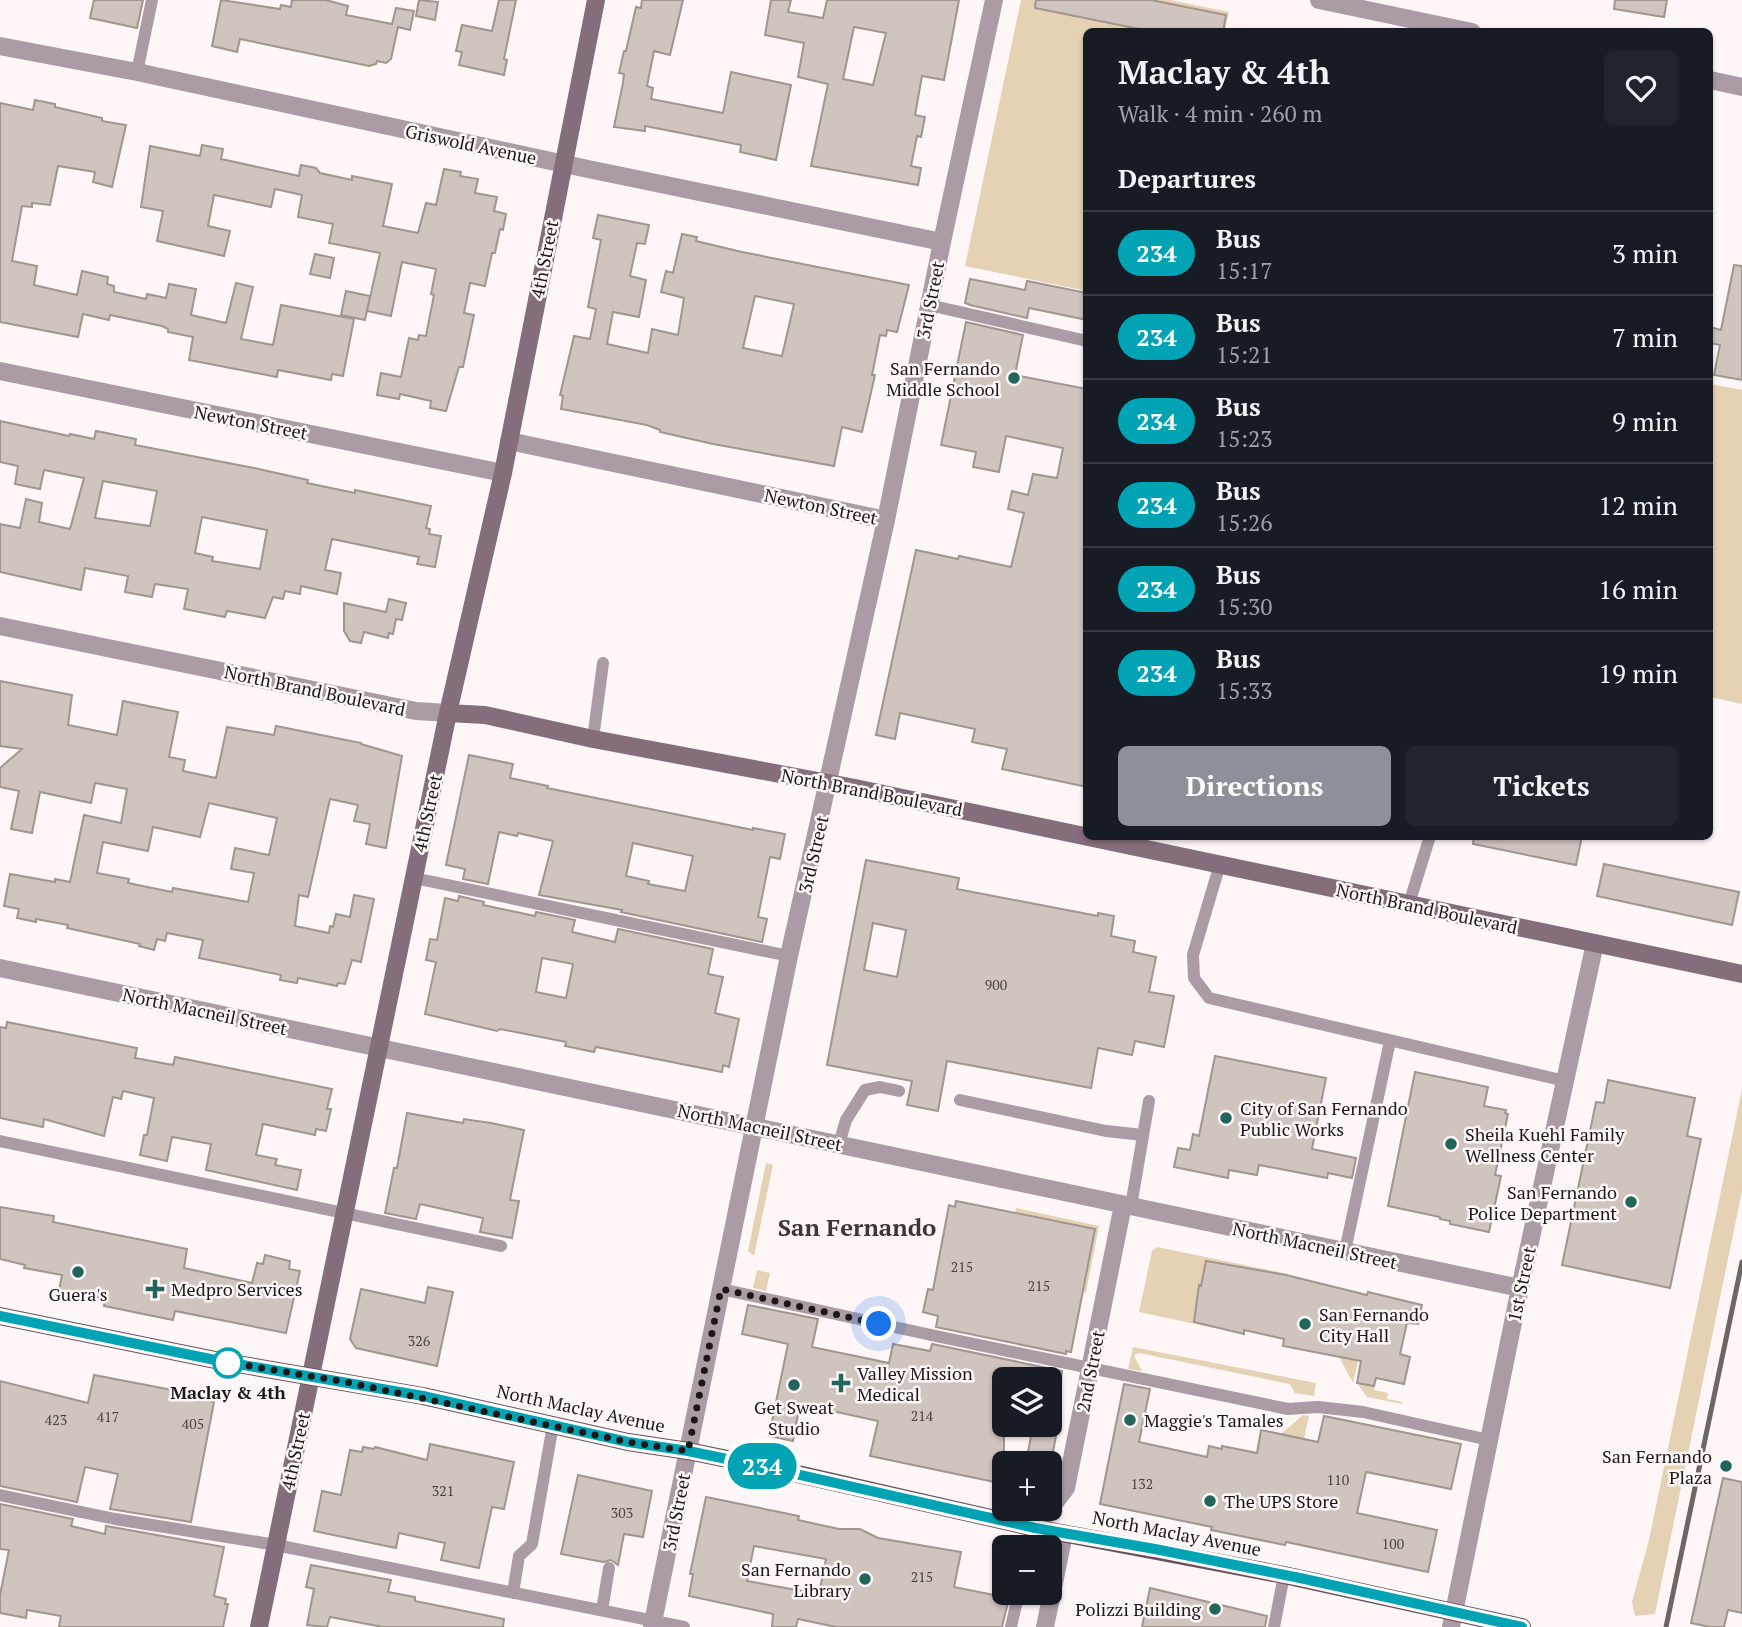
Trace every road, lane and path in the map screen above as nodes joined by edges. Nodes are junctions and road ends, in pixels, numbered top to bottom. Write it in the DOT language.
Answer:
graph roads {
  1 [pos="152,0"];
  2 [pos="596,0"];
  3 [pos="994,0"];
  4 [pos="1319,0"];
  5 [pos="1453,28"];
  6 [pos="0,46"];
  7 [pos="137,72"];
  8 [pos="1713,81"];
  9 [pos="1742,87"];
  10 [pos="562,164"];
  11 [pos="942,242"];
  12 [pos="929,305"];
  13 [pos="1083,340"];
  14 [pos="0,371"];
  15 [pos="509,441"];
  16 [pos="503,473"];
  17 [pos="886,520"];
  18 [pos="0,626"];
  19 [pos="603,663"];
  20 [pos="448,713"];
  21 [pos="593,739"];
  22 [pos="830,783"];
  23 [pos="1083,836"];
  24 [pos="1104,840"];
  25 [pos="1429,840"];
  26 [pos="1220,864"];
  27 [pos="414,878"];
  28 [pos="1409,904"];
  29 [pos="1595,943"];
  30 [pos="789,956"];
  31 [pos="0,968"];
  32 [pos="1742,974"];
  33 [pos="1390,1041"];
  34 [pos="379,1047"];
  35 [pos="1565,1081"];
  36 [pos="899,1091"];
  37 [pos="960,1100"];
  38 [pos="1149,1101"];
  39 [pos="754,1126"];
  40 [pos="1143,1135"];
  41 [pos="0,1141"];
  42 [pos="839,1144"];
  43 [pos="1127,1206"];
  44 [pos="345,1213"];
  45 [pos="501,1246"];
  46 [pos="1345,1251"];
  47 [pos="1520,1288"];
  48 [pos="721,1289"];
  49 [pos="0,1316"];
  50 [pos="1091,1368"];
  51 [pos="311,1376"];
  52 [pos="553,1425"];
  53 [pos="1489,1440"];
  54 [pos="688,1451"];
  55 [pos="0,1495"];
  56 [pos="1035,1528"];
  57 [pos="1063,1534"];
  58 [pos="276,1545"];
  59 [pos="609,1568"];
  60 [pos="1284,1575"];
  61 [pos="513,1592"];
  62 [pos="1016,1605"];
  63 [pos="602,1610"];
  64 [pos="1453,1619"];
  65 [pos="653,1624"];
  66 [pos="259,1627"];
  67 [pos="684,1627"];
  68 [pos="1011,1627"];
  69 [pos="1045,1627"];
  70 [pos="1274,1627"];
  71 [pos="1522,1627"];
  1 -- 7 [label="lane"];
  2 -- 10 [label="street, 4th Street"];
  3 -- 11 [label="street, 3rd Street"];
  4 -- 5 [label="street"];
  6 -- 7 [label="street, Griswold Avenue"];
  7 -- 10 [label="street, Griswold Avenue"];
  8 -- 9 [label="street"];
  10 -- 11 [label="street, Griswold Avenue"];
  10 -- 15 [label="street, 4th Street"];
  11 -- 12 [label="street, 3rd Street"];
  12 -- 13 [label="lane"];
  12 -- 17 [label="street, 3rd Street"];
  14 -- 16 [label="street, Newton Street"];
  15 -- 16 [label="street, 4th Street"];
  15 -- 17 [label="street, Newton Street"];
  16 -- 20 [label="street, 4th Street"];
  17 -- 22 [label="street, 3rd Street"];
  18 -- 20 [label="street, North Brand Boulevard"];
  19 -- 21 [label="lane"];
  20 -- 21 [label="street, North Brand Boulevard"];
  20 -- 27 [label="street, 4th Street"];
  21 -- 22 [label="street, North Brand Boulevard"];
  22 -- 23 [label="street, North Brand Boulevard"];
  22 -- 30 [label="street, 3rd Street"];
  24 -- 26 [label="street, North Brand Boulevard"];
  25 -- 28 [label="lane"];
  26 -- 28 [label="street, North Brand Boulevard"];
  26 -- 33 [label="lane"];
  27 -- 30 [label="lane"];
  27 -- 34 [label="street, 4th Street"];
  28 -- 29 [label="street, North Brand Boulevard"];
  29 -- 32 [label="street, North Brand Boulevard"];
  29 -- 35 [label="street, 1st Street"];
  30 -- 39 [label="street, 3rd Street"];
  31 -- 34 [label="street, North Macneil Street"];
  33 -- 35 [label="lane"];
  33 -- 46 [label="lane"];
  34 -- 39 [label="street, North Macneil Street"];
  34 -- 44 [label="street, 4th Street"];
  35 -- 47 [label="street, 1st Street"];
  36 -- 42 [label="lane"];
  37 -- 40 [label="lane"];
  38 -- 40 [label="lane"];
  39 -- 42 [label="street, North Macneil Street"];
  39 -- 48 [label="street, 3rd Street"];
  40 -- 43 [label="lane"];
  41 -- 44 [label="lane"];
  42 -- 43 [label="street, North Macneil Street"];
  43 -- 46 [label="street, North Macneil Street"];
  43 -- 50 [label="street, 2nd Street"];
  44 -- 45 [label="lane"];
  44 -- 51 [label="street, 4th Street"];
  46 -- 47 [label="street, North Macneil Street"];
  47 -- 53 [label="street, 1st Street"];
  48 -- 50 [label="lane"];
  48 -- 54 [label="street, 3rd Street"];
  49 -- 51 [label="main road, North Maclay Avenue"];
  50 -- 53 [label="lane"];
  50 -- 56 [label="street, 2nd Street"];
  51 -- 52 [label="main road, North Maclay Avenue"];
  51 -- 58 [label="street, 4th Street"];
  52 -- 54 [label="main road, North Maclay Avenue"];
  52 -- 61 [label="lane"];
  53 -- 64 [label="street, 1st Street"];
  54 -- 56 [label="main road, North Maclay Avenue"];
  54 -- 65 [label="street, 3rd Street"];
  55 -- 58 [label="lane"];
  56 -- 57 [label="main road, North Maclay Avenue"];
  57 -- 60 [label="main road, North Maclay Avenue"];
  57 -- 69 [label="street"];
  58 -- 61 [label="lane"];
  58 -- 66 [label="street, 4th Street"];
  59 -- 63 [label="lane"];
  60 -- 64 [label="main road, North Maclay Avenue"];
  60 -- 70 [label="lane"];
  61 -- 63 [label="lane"];
  62 -- 68 [label="lane"];
  63 -- 65 [label="lane"];
  64 -- 71 [label="main road, North Maclay Avenue"];
  65 -- 67 [label="lane"];
}
